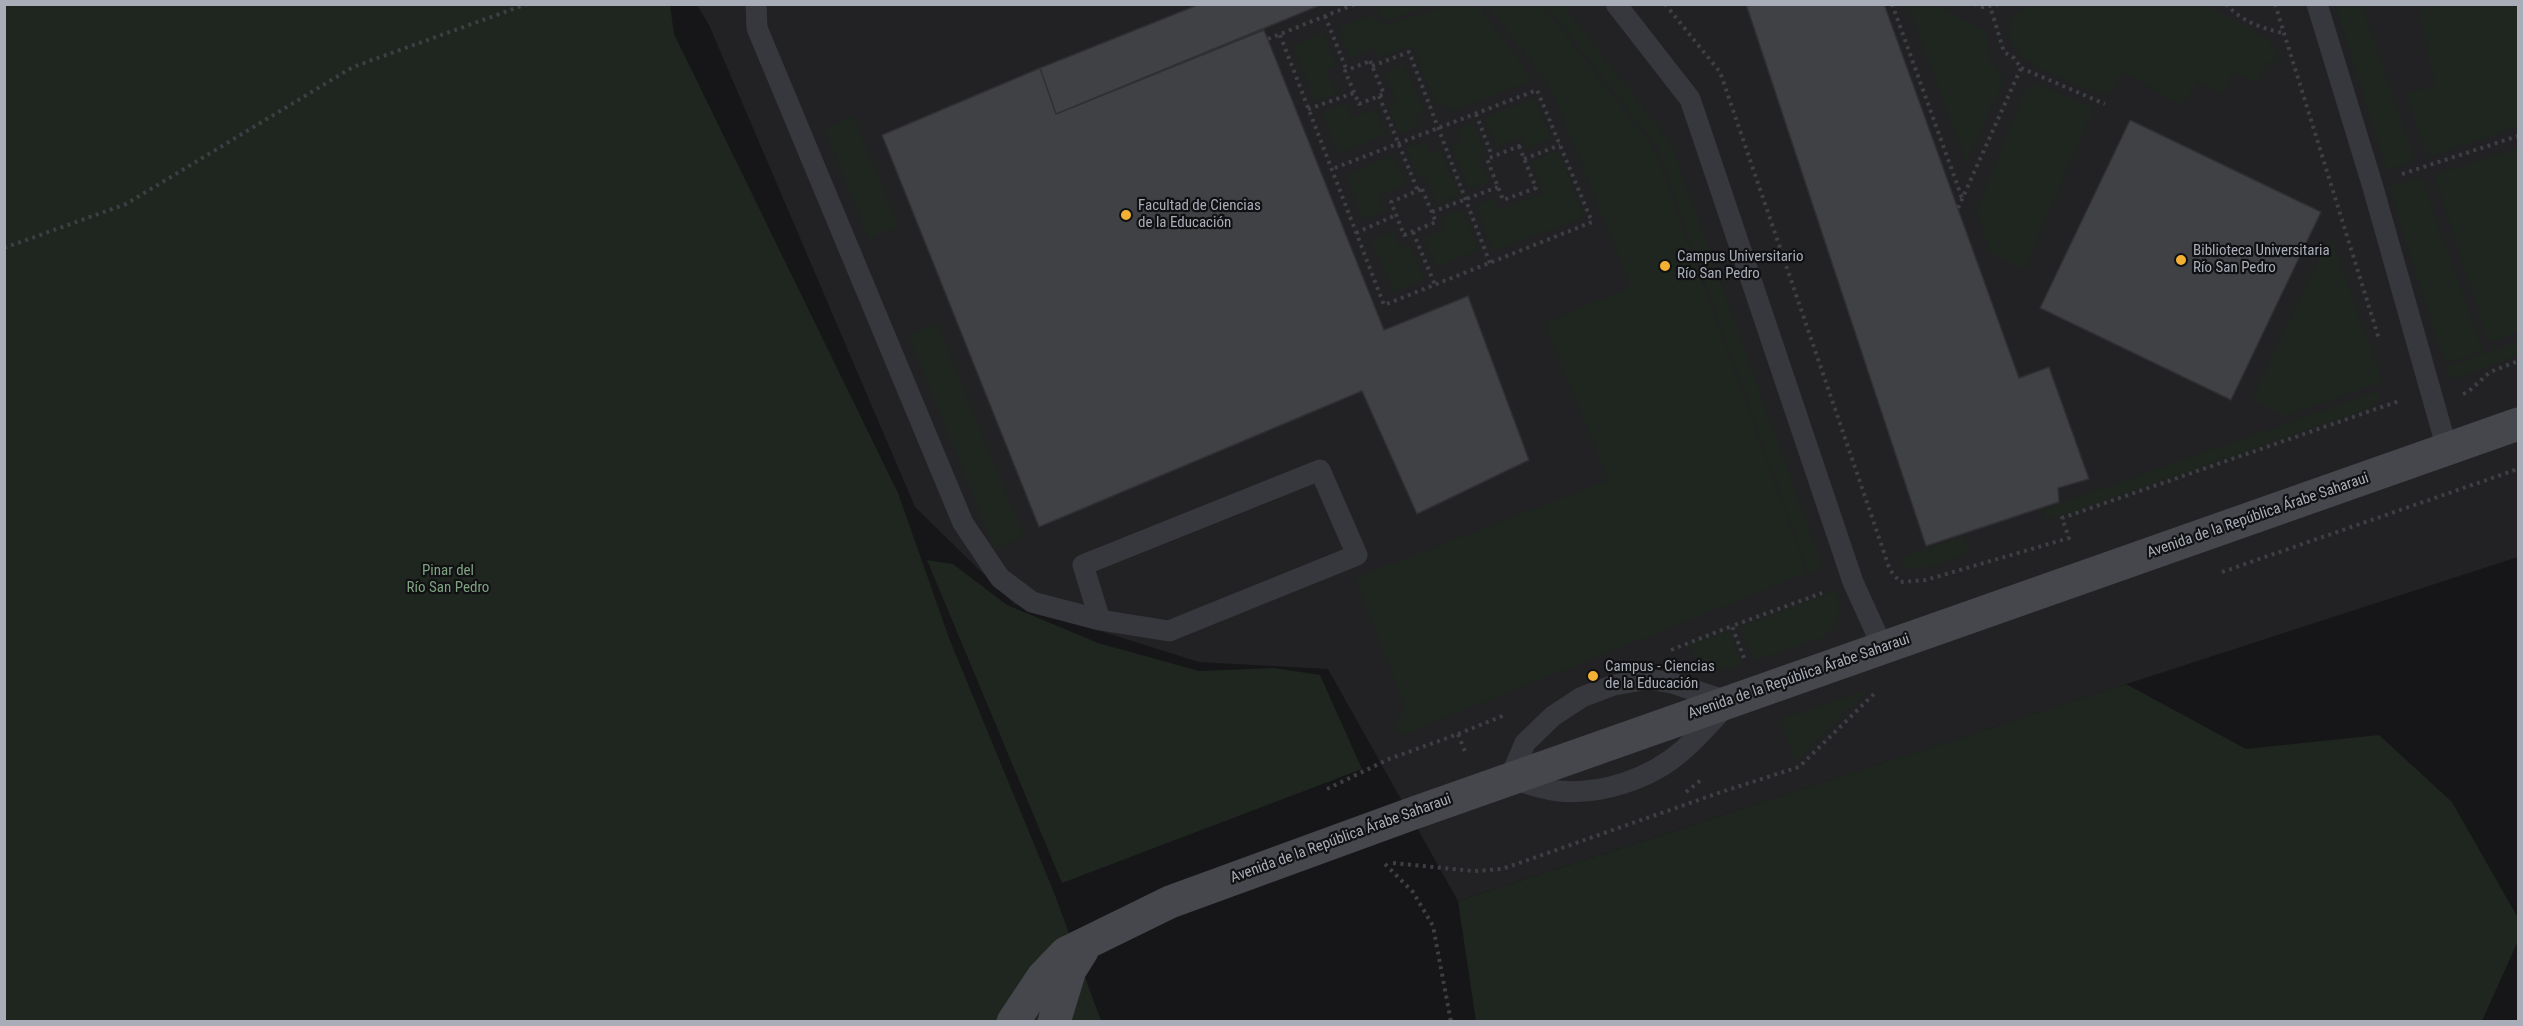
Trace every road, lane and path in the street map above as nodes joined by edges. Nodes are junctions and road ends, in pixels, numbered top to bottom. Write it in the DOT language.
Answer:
graph roads {
  1 [pos="527,4"];
  2 [pos="756,4"];
  3 [pos="1339,4"];
  4 [pos="1355,4"];
  5 [pos="1616,4"];
  6 [pos="1665,4"];
  7 [pos="1892,4"];
  8 [pos="1974,4"];
  9 [pos="2000,4"];
  10 [pos="2226,4"];
  11 [pos="2317,4"];
  12 [pos="1990,6"];
  13 [pos="1341,10"];
  14 [pos="1325,16"];
  15 [pos="2284,33"];
  16 [pos="1280,35"];
  17 [pos="1268,39"];
  18 [pos="1372,66"];
  19 [pos="2020,68"];
  20 [pos="1347,71"];
  21 [pos="1354,93"];
  22 [pos="1379,96"];
  23 [pos="2105,104"];
  24 [pos="1308,109"];
  25 [pos="1476,114"];
  26 [pos="1438,128"];
  27 [pos="2518,136"];
  28 [pos="1398,144"];
  29 [pos="1560,145"];
  30 [pos="1492,156"];
  31 [pos="1524,159"];
  32 [pos="1332,169"];
  33 [pos="2372,184"];
  34 [pos="1498,187"];
  35 [pos="1418,191"];
  36 [pos="1466,199"];
  37 [pos="1962,199"];
  38 [pos="1958,208"];
  39 [pos="1432,212"];
  40 [pos="1396,215"];
  41 [pos="1413,232"];
  42 [pos="1356,233"];
  43 [pos="4,248"];
  44 [pos="1490,263"];
  45 [pos="1435,285"];
  46 [pos="2399,401"];
  47 [pos="2518,424"];
  48 [pos="2447,449"];
  49 [pos="1101,620"];
  50 [pos="1883,648"];
  51 [pos="1730,702"];
  52 [pos="1510,778"];
  53 [pos="1383,862"];
  54 [pos="1086,944"];
  55 [pos="1013,1022"];
  56 [pos="1054,1022"];
  57 [pos="1452,1022"];
  1 -- 43 [label="path"];
  2 -- 49 [label="lane"];
  3 -- 13 [label="path"];
  4 -- 13 [label="path"];
  5 -- 50 [label="lane"];
  6 -- 46 [label="path"];
  7 -- 37 [label="path"];
  8 -- 12 [label="path"];
  9 -- 12 [label="path"];
  10 -- 15 [label="path"];
  11 -- 33 [label="lane"];
  12 -- 19 [label="path"];
  13 -- 14 [label="path"];
  14 -- 16 [label="path"];
  14 -- 20 [label="path"];
  16 -- 17 [label="path"];
  16 -- 24 [label="path"];
  18 -- 20 [label="path"];
  18 -- 22 [label="path"];
  18 -- 26 [label="path"];
  19 -- 23 [label="path"];
  19 -- 37 [label="path"];
  20 -- 21 [label="path"];
  21 -- 22 [label="path"];
  21 -- 24 [label="path"];
  22 -- 28 [label="path"];
  24 -- 32 [label="path"];
  25 -- 26 [label="path"];
  25 -- 29 [label="path"];
  25 -- 30 [label="path"];
  26 -- 28 [label="path"];
  26 -- 36 [label="path"];
  27 -- 33 [label="path"];
  28 -- 32 [label="path"];
  28 -- 35 [label="path"];
  29 -- 31 [label="path"];
  29 -- 44 [label="path"];
  30 -- 31 [label="path"];
  30 -- 34 [label="path"];
  31 -- 34 [label="path"];
  32 -- 42 [label="path"];
  33 -- 48 [label="lane"];
  34 -- 36 [label="path"];
  35 -- 39 [label="path"];
  35 -- 40 [label="path"];
  36 -- 39 [label="path"];
  36 -- 44 [label="path"];
  37 -- 38 [label="path"];
  39 -- 41 [label="path"];
  40 -- 41 [label="path"];
  40 -- 42 [label="path"];
  41 -- 45 [label="path"];
  42 -- 45 [label="path"];
  44 -- 45 [label="path"];
  47 -- 48 [label="street, Avenida de la República Árabe Saharaui"];
  48 -- 50 [label="street, Avenida de la República Árabe Saharaui"];
  49 -- 49 [label="lane"];
  50 -- 51 [label="street, Avenida de la República Árabe Saharaui"];
  51 -- 52 [label="street, Avenida de la República Árabe Saharaui"];
  51 -- 52 [label="lane"];
  52 -- 54 [label="street, Avenida de la República Árabe Saharaui"];
  53 -- 57 [label="path"];
  54 -- 55 [label="street, Avenida de la República Árabe Saharaui"];
  54 -- 56 [label="street"];
}
